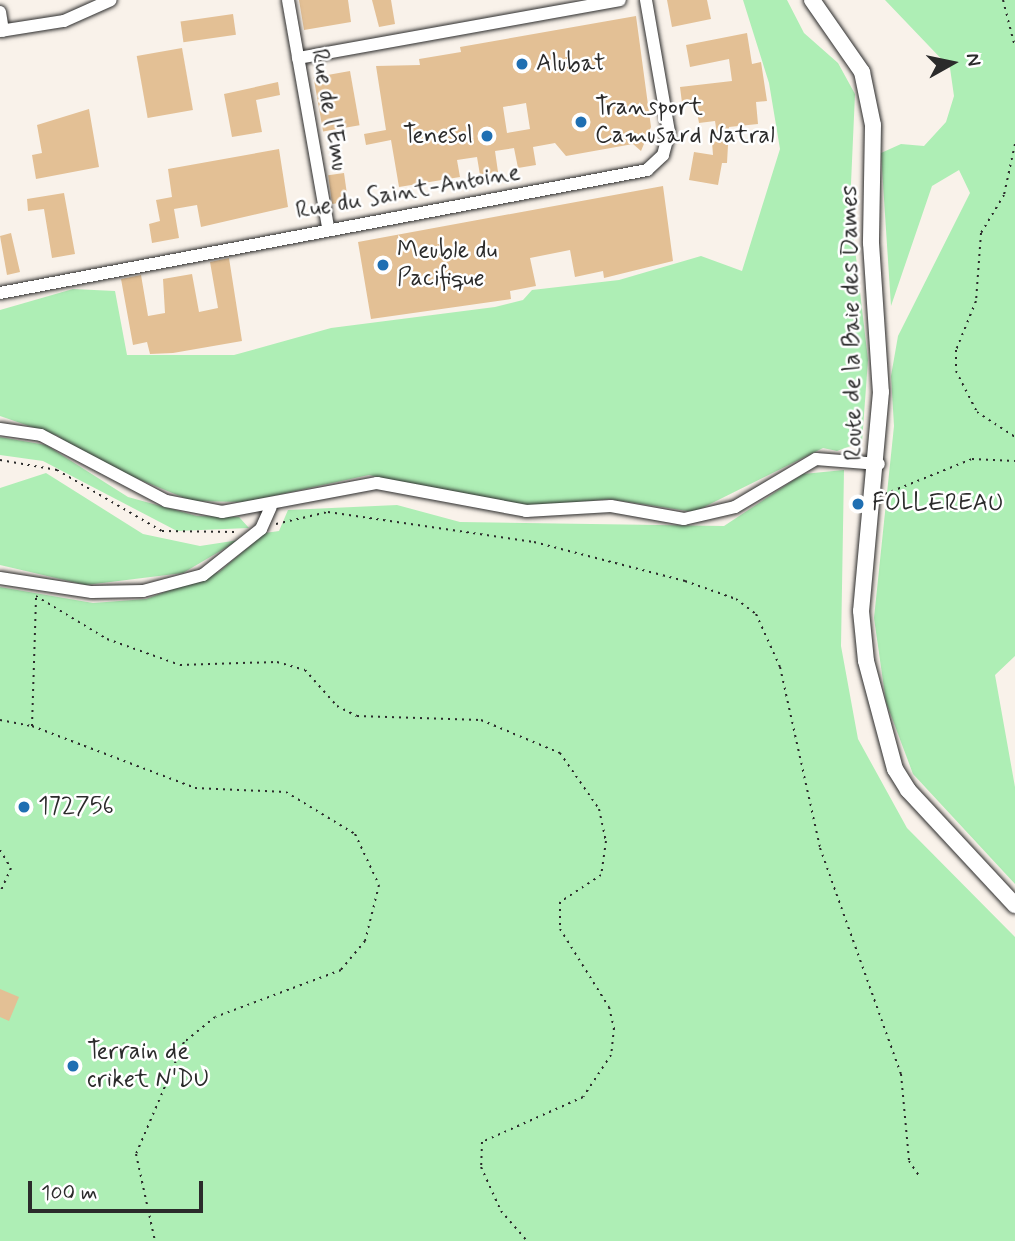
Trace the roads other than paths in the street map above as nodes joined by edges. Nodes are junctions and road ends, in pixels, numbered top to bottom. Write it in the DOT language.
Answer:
graph roads {
  1 [pos="111,0"];
  2 [pos="288,0"];
  3 [pos="620,0"];
  4 [pos="646,0"];
  5 [pos="812,0"];
  6 [pos="0,12"];
  7 [pos="2,31"];
  8 [pos="298,58"];
  9 [pos="328,226"];
  10 [pos="0,293"];
  11 [pos="0,429"];
  12 [pos="878,464"];
  13 [pos="271,507"];
  14 [pos="0,575"];
  15 [pos="1015,905"];
  1 -- 7 [label="street"];
  2 -- 8 [label="street, Rue de l'Emu"];
  3 -- 8 [label="street"];
  4 -- 9 [label="street, Rue du Saint-Antoine"];
  5 -- 12 [label="main road, Route de la Baie des Dames"];
  6 -- 7 [label="street"];
  8 -- 9 [label="street, Rue de l'Emu"];
  9 -- 10 [label="street, Rue du Saint-Antoine"];
  11 -- 13 [label="street"];
  12 -- 13 [label="street"];
  12 -- 15 [label="main road, Route de la Baie des Dames"];
  13 -- 14 [label="street"];
}
